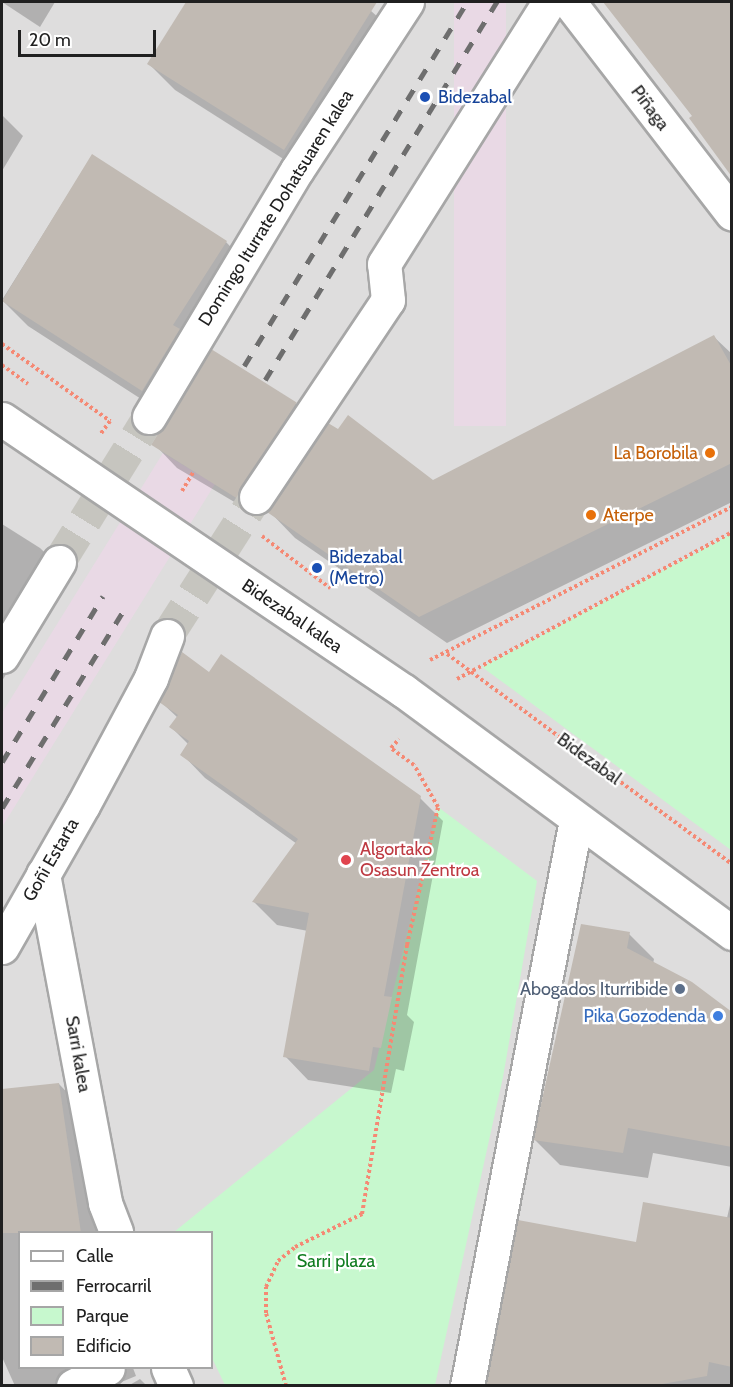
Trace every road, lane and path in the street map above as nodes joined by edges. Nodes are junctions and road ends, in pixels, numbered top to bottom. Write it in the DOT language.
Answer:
graph roads {
  1 [pos="407,2"];
  2 [pos="549,2"];
  3 [pos="569,2"];
  4 [pos="732,213"];
  5 [pos="2,344"];
  6 [pos="149,417"];
  7 [pos="2,418"];
  8 [pos="100,435"];
  9 [pos="194,471"];
  10 [pos="180,495"];
  11 [pos="256,497"];
  12 [pos="732,507"];
  13 [pos="732,532"];
  14 [pos="59,562"];
  15 [pos="167,636"];
  16 [pos="447,654"];
  17 [pos="2,657"];
  18 [pos="427,661"];
  19 [pos="471,672"];
  20 [pos="453,681"];
  21 [pos="391,748"];
  22 [pos="576,820"];
  23 [pos="732,864"];
  24 [pos="43,874"];
  25 [pos="732,933"];
  26 [pos="2,947"];
  27 [pos="115,1231"];
  28 [pos="106,1369"];
  29 [pos="168,1369"];
  30 [pos="73,1386"];
  31 [pos="176,1386"];
  32 [pos="286,1386"];
  33 [pos="467,1386"];
  1 -- 6 [label="street, Domingo Iturrate Dohatsuaren kalea"];
  2 -- 11 [label="street"];
  3 -- 4 [label="street, Piñaga"];
  5 -- 8 [label="path"];
  7 -- 22 [label="street, Bidezabal kalea"];
  9 -- 10 [label="path"];
  12 -- 16 [label="path"];
  13 -- 19 [label="path"];
  14 -- 17 [label="street"];
  15 -- 24 [label="street, Goñi Estarta"];
  16 -- 18 [label="path"];
  16 -- 19 [label="path, Bidezabal"];
  19 -- 20 [label="path"];
  19 -- 23 [label="path, Bidezabal"];
  21 -- 32 [label="path"];
  22 -- 25 [label="street"];
  22 -- 33 [label="street"];
  24 -- 26 [label="street, Goñi Estarta"];
  24 -- 27 [label="street, Sarri kalea"];
  28 -- 30 [label="street"];
  29 -- 31 [label="street"];
}
